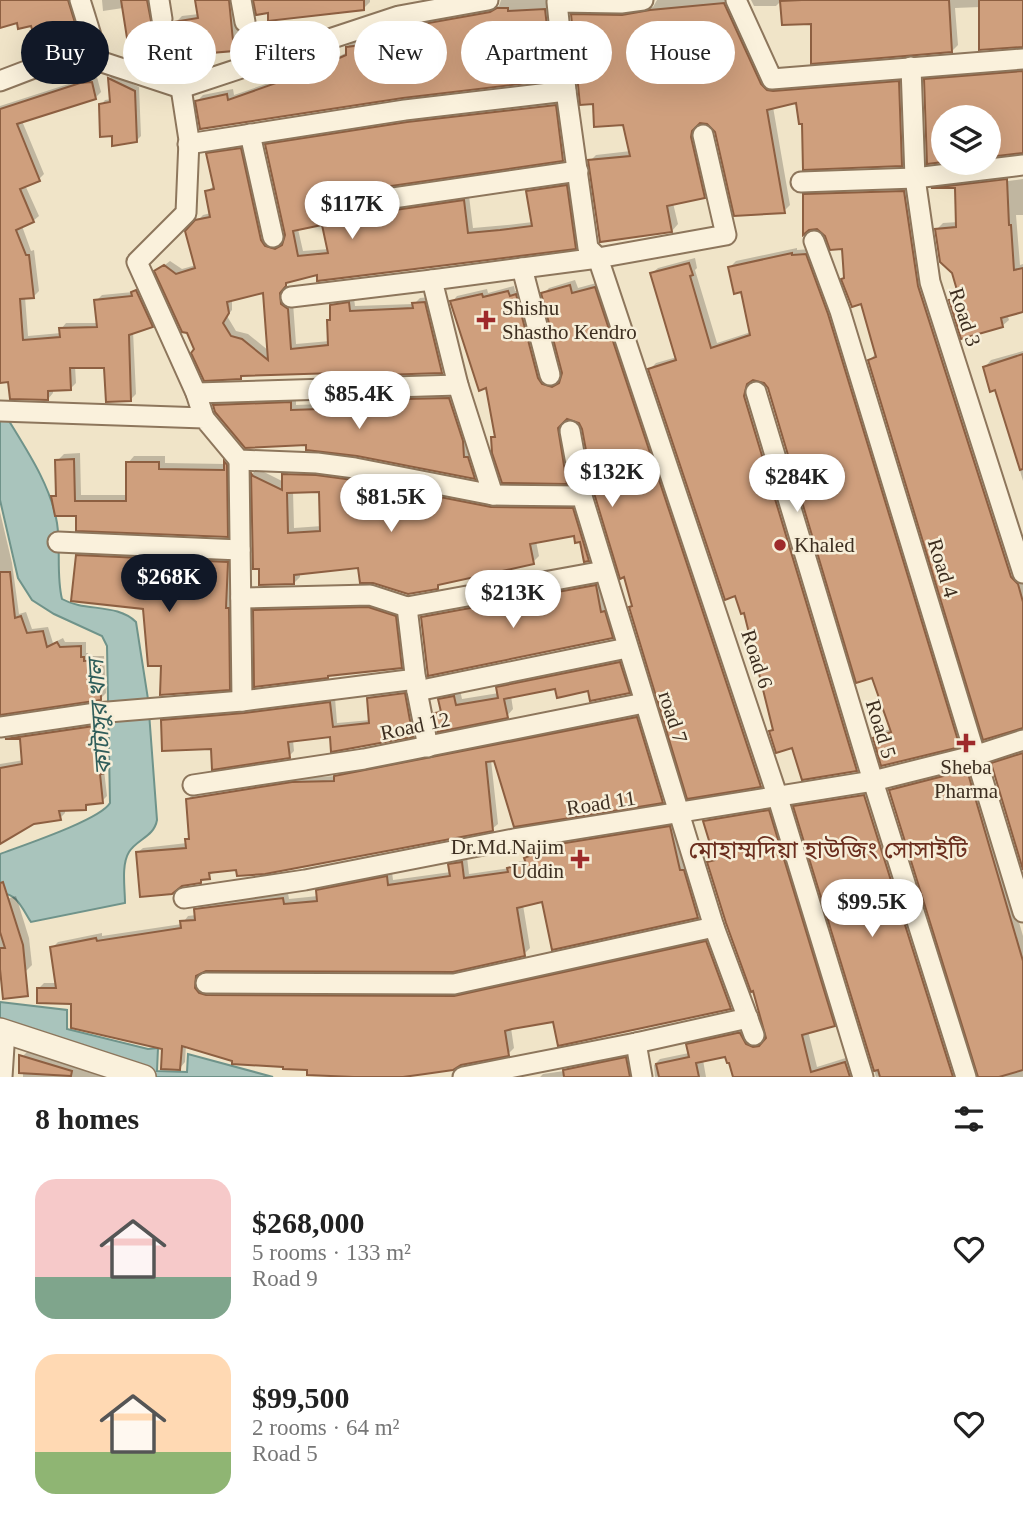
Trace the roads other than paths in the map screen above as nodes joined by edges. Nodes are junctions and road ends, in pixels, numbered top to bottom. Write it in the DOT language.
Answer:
graph roads {
  1 [pos="80,0"];
  2 [pos="241,0"];
  3 [pos="488,0"];
  4 [pos="643,0"];
  5 [pos="736,0"];
  6 [pos="551,1"];
  7 [pos="87,21"];
  8 [pos="245,21"];
  9 [pos="1023,59"];
  10 [pos="109,64"];
  11 [pos="911,67"];
  12 [pos="21,73"];
  13 [pos="0,81"];
  14 [pos="181,88"];
  15 [pos="566,91"];
  16 [pos="250,134"];
  17 [pos="704,135"];
  18 [pos="188,144"];
  19 [pos="1023,165"];
  20 [pos="578,171"];
  21 [pos="915,177"];
  22 [pos="801,182"];
  23 [pos="352,204"];
  24 [pos="273,237"];
  25 [pos="814,241"];
  26 [pos="598,258"];
  27 [pos="522,268"];
  28 [pos="432,280"];
  29 [pos="291,297"];
  30 [pos="551,375"];
  31 [pos="458,385"];
  32 [pos="756,392"];
  33 [pos="196,393"];
  34 [pos="0,411"];
  35 [pos="204,418"];
  36 [pos="570,431"];
  37 [pos="239,460"];
  38 [pos="493,495"];
  39 [pos="582,496"];
  40 [pos="58,542"];
  41 [pos="240,550"];
  42 [pos="604,571"];
  43 [pos="1023,573"];
  44 [pos="241,598"];
  45 [pos="407,607"];
  46 [pos="627,648"];
  47 [pos="417,685"];
  48 [pos="242,701"];
  49 [pos="644,703"];
  50 [pos="0,727"];
  51 [pos="1023,740"];
  52 [pos="428,747"];
  53 [pos="977,755"];
  54 [pos="873,781"];
  55 [pos="193,785"];
  56 [pos="778,795"];
  57 [pos="680,812"];
  58 [pos="184,898"];
  59 [pos="1023,912"];
  60 [pos="714,927"];
  61 [pos="206,983"];
  62 [pos="3,1030"];
  63 [pos="636,1043"];
  64 [pos="2,1077"];
  65 [pos="144,1077"];
  66 [pos="463,1077"];
  67 [pos="642,1077"];
  68 [pos="863,1077"];
  69 [pos="966,1077"];
  1 -- 7 [label="street"];
  2 -- 8 [label="street"];
  3 -- 14 [label="street"];
  4 -- 6 [label="street"];
  5 -- 11 [label="street"];
  6 -- 15 [label="street, Road 6"];
  9 -- 11 [label="street"];
  10 -- 14 [label="street"];
  11 -- 21 [label="street, Road 3"];
  12 -- 13 [label="street"];
  14 -- 18 [label="street"];
  15 -- 16 [label="street"];
  15 -- 20 [label="street, Road 6"];
  16 -- 18 [label="street"];
  16 -- 24 [label="street"];
  17 -- 26 [label="street"];
  18 -- 33 [label="street"];
  19 -- 21 [label="street"];
  20 -- 23 [label="street"];
  20 -- 26 [label="street, Road 6"];
  21 -- 22 [label="street"];
  21 -- 43 [label="street, Road 3"];
  25 -- 53 [label="street, Road 4"];
  26 -- 27 [label="street"];
  26 -- 56 [label="street, Road 6"];
  27 -- 28 [label="street"];
  27 -- 30 [label="street"];
  28 -- 29 [label="street"];
  28 -- 31 [label="street"];
  31 -- 33 [label="street"];
  31 -- 38 [label="street"];
  32 -- 54 [label="street, Road 5"];
  33 -- 35 [label="street"];
  34 -- 35 [label="street"];
  35 -- 37 [label="street"];
  36 -- 39 [label="street, road 7"];
  37 -- 38 [label="street"];
  37 -- 41 [label="street"];
  38 -- 39 [label="street"];
  39 -- 42 [label="street, road 7"];
  40 -- 41 [label="street"];
  41 -- 44 [label="street"];
  42 -- 45 [label="street"];
  42 -- 46 [label="street, road 7"];
  44 -- 45 [label="street"];
  44 -- 48 [label="street"];
  45 -- 47 [label="street"];
  46 -- 47 [label="street"];
  46 -- 49 [label="street, road 7"];
  47 -- 48 [label="street"];
  47 -- 52 [label="street"];
  48 -- 50 [label="street"];
  49 -- 52 [label="street, Road 12"];
  49 -- 57 [label="street, road 7"];
  51 -- 53 [label="street, Road 11"];
  52 -- 55 [label="street, Road 12"];
  53 -- 54 [label="street, Road 11"];
  53 -- 59 [label="street, Road 4"];
  54 -- 56 [label="street, Road 11"];
  54 -- 69 [label="street, Road 5"];
  56 -- 57 [label="street, Road 11"];
  56 -- 68 [label="street, Road 6"];
  57 -- 58 [label="street, Road 11"];
  57 -- 60 [label="street, road 7"];
  60 -- 61 [label="street"];
  60 -- 63 [label="street, road 7"];
  62 -- 64 [label="street"];
  62 -- 65 [label="street"];
  63 -- 66 [label="street"];
  63 -- 67 [label="street"];
}
